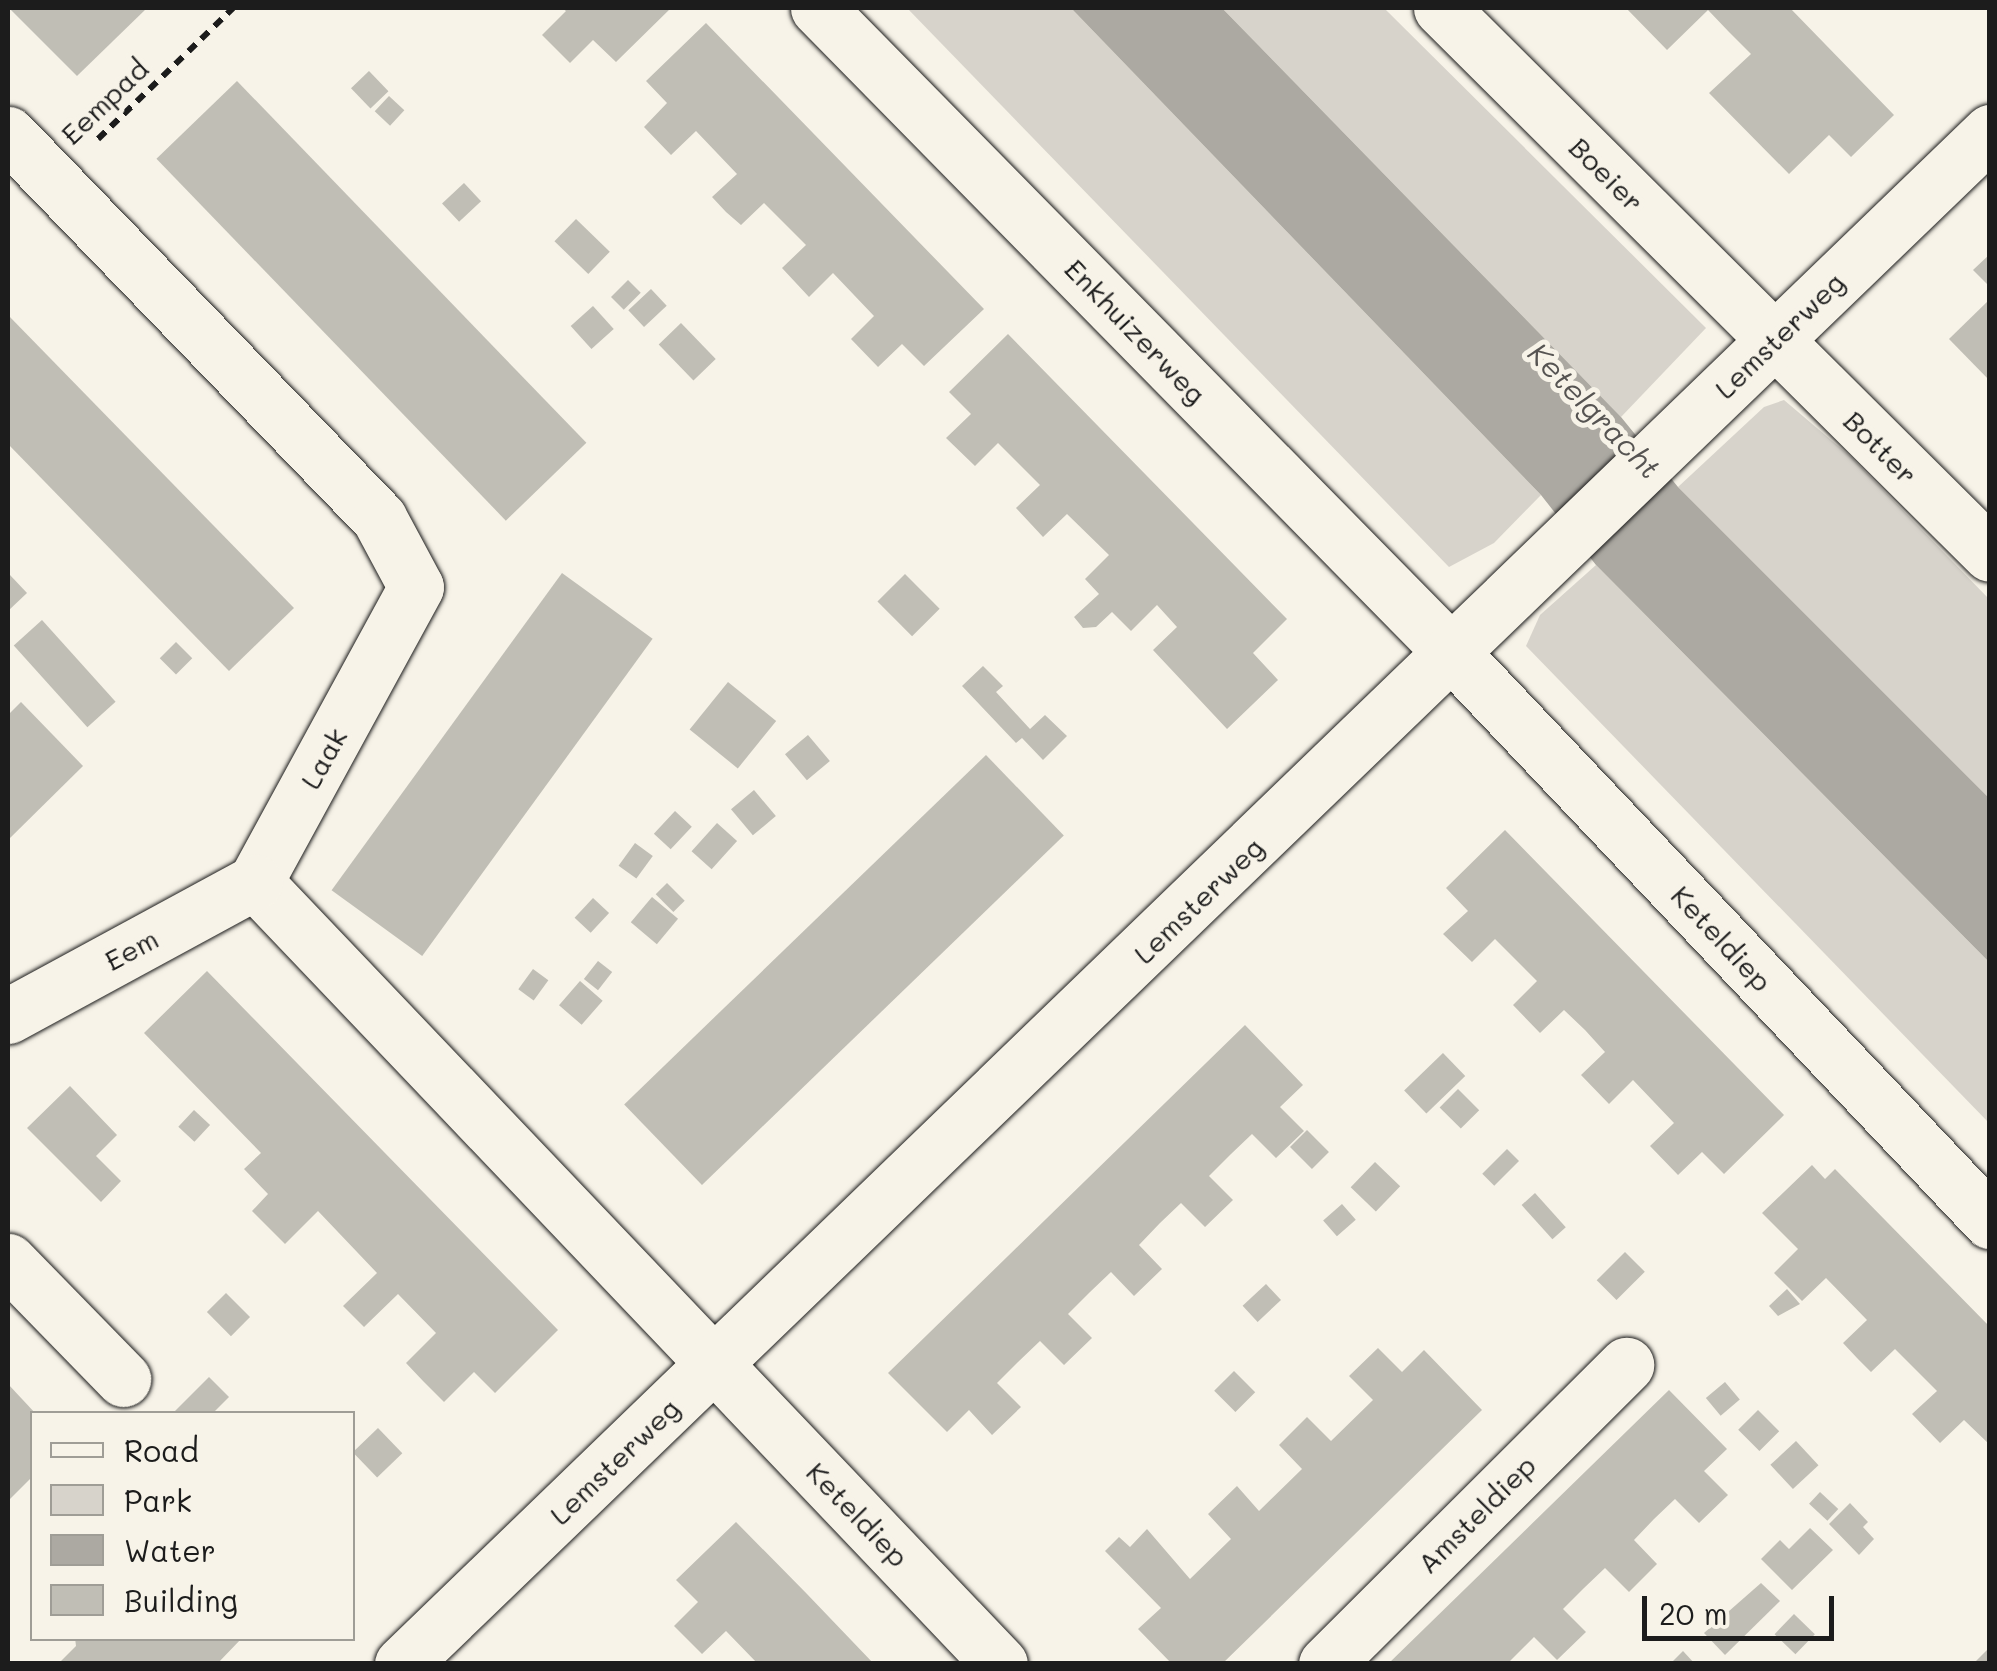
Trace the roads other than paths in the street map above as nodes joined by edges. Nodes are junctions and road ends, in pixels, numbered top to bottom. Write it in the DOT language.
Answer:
graph roads {
  1 [pos="818,8"];
  2 [pos="1440,8"];
  3 [pos="1990,132"];
  4 [pos="8,134"];
  5 [pos="1774,340"];
  6 [pos="1990,554"];
  7 [pos="1454,655"];
  8 [pos="255,882"];
  9 [pos="8,1016"];
  10 [pos="1990,1222"];
  11 [pos="8,1261"];
  12 [pos="715,1364"];
  13 [pos="1626,1364"];
  14 [pos="123,1380"];
  15 [pos="402,1664"];
  16 [pos="1000,1664"];
  17 [pos="1326,1664"];
  1 -- 7 [label="street, Enkhuizerweg"];
  2 -- 5 [label="street, Boeier"];
  3 -- 5 [label="street, Lemsterweg"];
  4 -- 8 [label="street, Laak"];
  5 -- 6 [label="street, Botter"];
  5 -- 7 [label="street, Lemsterweg"];
  7 -- 10 [label="street, Keteldiep"];
  7 -- 12 [label="street, Lemsterweg"];
  8 -- 9 [label="street, Eem"];
  8 -- 12 [label="street"];
  11 -- 14 [label="street"];
  12 -- 15 [label="street, Lemsterweg"];
  12 -- 16 [label="street, Keteldiep"];
  13 -- 17 [label="street, Amsteldiep"];
}
